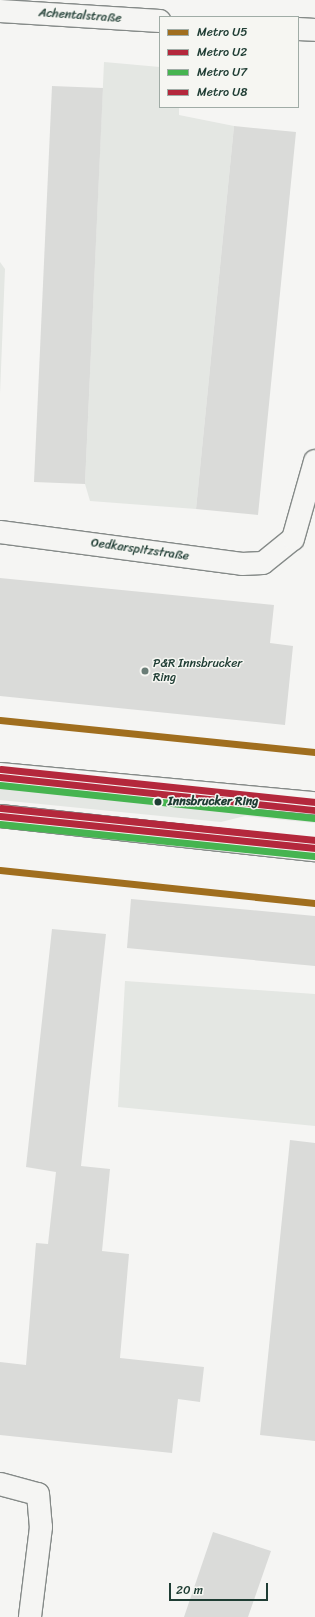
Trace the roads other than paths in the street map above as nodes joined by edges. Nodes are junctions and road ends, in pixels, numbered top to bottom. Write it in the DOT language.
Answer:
graph roads {
  1 [pos="0,11"];
  2 [pos="159,21"];
  3 [pos="299,29"];
  4 [pos="315,30"];
  5 [pos="315,461"];
  6 [pos="0,532"];
  7 [pos="0,774"];
  8 [pos="315,803"];
  9 [pos="0,816"];
  10 [pos="315,850"];
  11 [pos="0,1484"];
  12 [pos="30,1617"];
  1 -- 2 [label="street, Achentalstraße"];
  3 -- 4 [label="street"];
  5 -- 6 [label="street, Oedkarspitzstraße"];
  7 -- 8 [label="street"];
  9 -- 10 [label="street"];
  11 -- 12 [label="street"];
}
